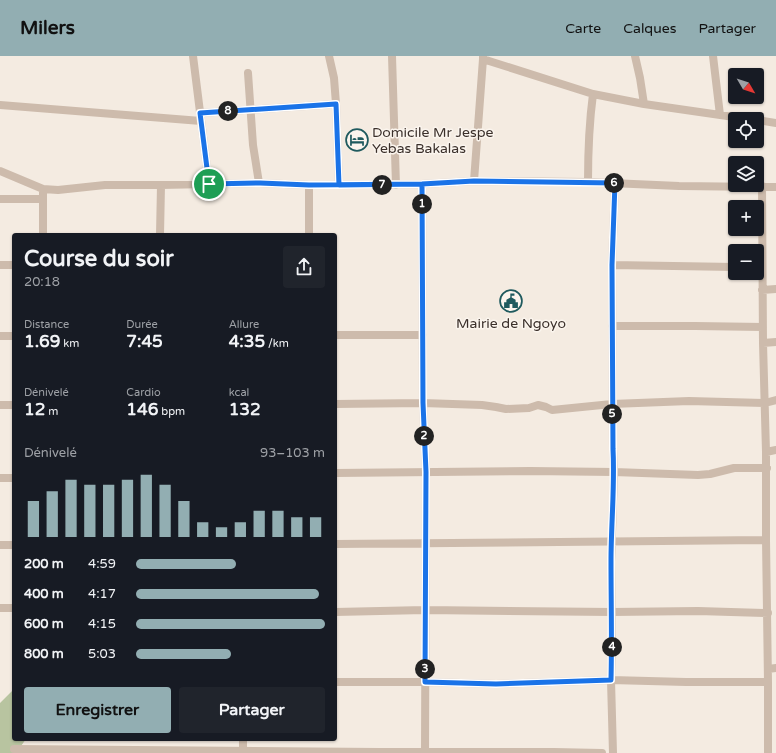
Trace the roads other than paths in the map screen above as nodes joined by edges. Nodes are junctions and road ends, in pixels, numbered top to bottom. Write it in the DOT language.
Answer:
graph roads {
  1 [pos="193,56"];
  2 [pos="329,56"];
  3 [pos="392,56"];
  4 [pos="635,56"];
  5 [pos="713,56"];
  6 [pos="483,58"];
  7 [pos="248,73"];
  8 [pos="593,94"];
  9 [pos="336,104"];
  10 [pos="644,104"];
  11 [pos="0,106"];
  12 [pos="250,110"];
  13 [pos="720,115"];
  14 [pos="728,116"];
  15 [pos="200,117"];
  16 [pos="764,121"];
  17 [pos="776,123"];
  18 [pos="0,171"];
  19 [pos="474,181"];
  20 [pos="588,182"];
  21 [pos="260,183"];
  22 [pos="615,183"];
  23 [pos="209,184"];
  24 [pos="422,184"];
  25 [pos="161,185"];
  26 [pos="309,185"];
  27 [pos="339,185"];
  28 [pos="396,185"];
  29 [pos="728,186"];
  30 [pos="764,186"];
  31 [pos="776,186"];
  32 [pos="43,189"];
  33 [pos="762,192"];
  34 [pos="0,199"];
  35 [pos="43,199"];
  36 [pos="43,233"];
  37 [pos="160,233"];
  38 [pos="309,233"];
  39 [pos="760,244"];
  40 [pos="0,265"];
  41 [pos="12,265"];
  42 [pos="612,265"];
  43 [pos="728,267"];
  44 [pos="761,280"];
  45 [pos="776,288"];
  46 [pos="762,290"];
  47 [pos="612,326"];
  48 [pos="763,327"];
  49 [pos="337,335"];
  50 [pos="423,335"];
  51 [pos="0,336"];
  52 [pos="12,336"];
  53 [pos="776,342"];
  54 [pos="763,343"];
  55 [pos="776,400"];
  56 [pos="423,403"];
  57 [pos="765,403"];
  58 [pos="337,404"];
  59 [pos="612,404"];
  60 [pos="12,405"];
  61 [pos="0,406"];
  62 [pos="776,450"];
  63 [pos="766,452"];
  64 [pos="766,468"];
  65 [pos="426,472"];
  66 [pos="614,472"];
  67 [pos="337,473"];
  68 [pos="0,478"];
  69 [pos="12,478"];
  70 [pos="776,508"];
  71 [pos="767,510"];
  72 [pos="766,540"];
  73 [pos="611,542"];
  74 [pos="337,544"];
  75 [pos="425,544"];
  76 [pos="0,545"];
  77 [pos="12,545"];
  78 [pos="776,560"];
  79 [pos="767,561"];
  80 [pos="0,608"];
  81 [pos="12,608"];
  82 [pos="425,610"];
  83 [pos="770,610"];
  84 [pos="337,612"];
  85 [pos="612,612"];
  86 [pos="772,669"];
  87 [pos="611,680"];
  88 [pos="337,682"];
  89 [pos="425,682"];
  90 [pos="768,682"];
  91 [pos="772,726"];
  92 [pos="243,741"];
  93 [pos="14,749"];
  94 [pos="243,752"];
  95 [pos="425,752"];
  96 [pos="602,753"];
  97 [pos="613,753"];
  98 [pos="768,753"];
  1 -- 15 [label="street"];
  2 -- 9 [label="street"];
  3 -- 28 [label="street"];
  4 -- 10 [label="street"];
  5 -- 13 [label="street"];
  6 -- 8 [label="street"];
  6 -- 19 [label="street"];
  7 -- 12 [label="street"];
  8 -- 10 [label="street"];
  8 -- 20 [label="street"];
  9 -- 12 [label="street"];
  9 -- 27 [label="street"];
  10 -- 13 [label="street"];
  11 -- 15 [label="street"];
  12 -- 15 [label="street"];
  12 -- 21 [label="street"];
  13 -- 14 [label="street"];
  15 -- 23 [label="street"];
  16 -- 17 [label="street"];
  18 -- 32 [label="street"];
  19 -- 20 [label="street"];
  19 -- 24 [label="street"];
  20 -- 22 [label="street"];
  21 -- 23 [label="street"];
  21 -- 26 [label="street"];
  22 -- 29 [label="street"];
  22 -- 42 [label="street"];
  23 -- 25 [label="street"];
  24 -- 28 [label="street"];
  24 -- 50 [label="street"];
  25 -- 32 [label="street"];
  25 -- 37 [label="street"];
  26 -- 27 [label="street"];
  26 -- 38 [label="street"];
  27 -- 28 [label="street"];
  30 -- 31 [label="street"];
  32 -- 35 [label="street"];
  33 -- 39 [label="street"];
  34 -- 35 [label="street"];
  35 -- 36 [label="street"];
  40 -- 41 [label="street"];
  42 -- 43 [label="street"];
  42 -- 47 [label="street"];
  44 -- 46 [label="street"];
  45 -- 46 [label="street"];
  46 -- 48 [label="street"];
  47 -- 48 [label="street"];
  47 -- 59 [label="street"];
  48 -- 54 [label="street"];
  49 -- 50 [label="street"];
  50 -- 56 [label="street"];
  51 -- 52 [label="street"];
  53 -- 54 [label="street"];
  54 -- 57 [label="street"];
  55 -- 57 [label="street"];
  56 -- 58 [label="street"];
  56 -- 59 [label="street"];
  56 -- 65 [label="street"];
  57 -- 59 [label="street"];
  57 -- 63 [label="street"];
  59 -- 66 [label="street"];
  60 -- 61 [label="street"];
  62 -- 63 [label="street"];
  63 -- 64 [label="street"];
  64 -- 66 [label="street"];
  64 -- 71 [label="street"];
  65 -- 66 [label="street"];
  65 -- 67 [label="street"];
  65 -- 75 [label="street"];
  66 -- 73 [label="street"];
  68 -- 69 [label="street"];
  70 -- 71 [label="street"];
  71 -- 72 [label="street"];
  72 -- 73 [label="street"];
  72 -- 79 [label="street"];
  73 -- 75 [label="street"];
  73 -- 85 [label="street"];
  74 -- 75 [label="street"];
  75 -- 82 [label="street"];
  76 -- 77 [label="street"];
  78 -- 79 [label="street"];
  79 -- 83 [label="street"];
  80 -- 81 [label="street"];
  82 -- 84 [label="street"];
  82 -- 85 [label="street"];
  82 -- 89 [label="street"];
  83 -- 85 [label="street"];
  83 -- 86 [label="street"];
  85 -- 87 [label="street"];
  86 -- 90 [label="street"];
  87 -- 89 [label="street"];
  87 -- 90 [label="street"];
  87 -- 97 [label="street"];
  88 -- 89 [label="street"];
  89 -- 95 [label="street"];
  90 -- 91 [label="street"];
  91 -- 98 [label="street"];
  92 -- 94 [label="street"];
  93 -- 94 [label="street"];
  94 -- 95 [label="street"];
  95 -- 96 [label="street"];
}
